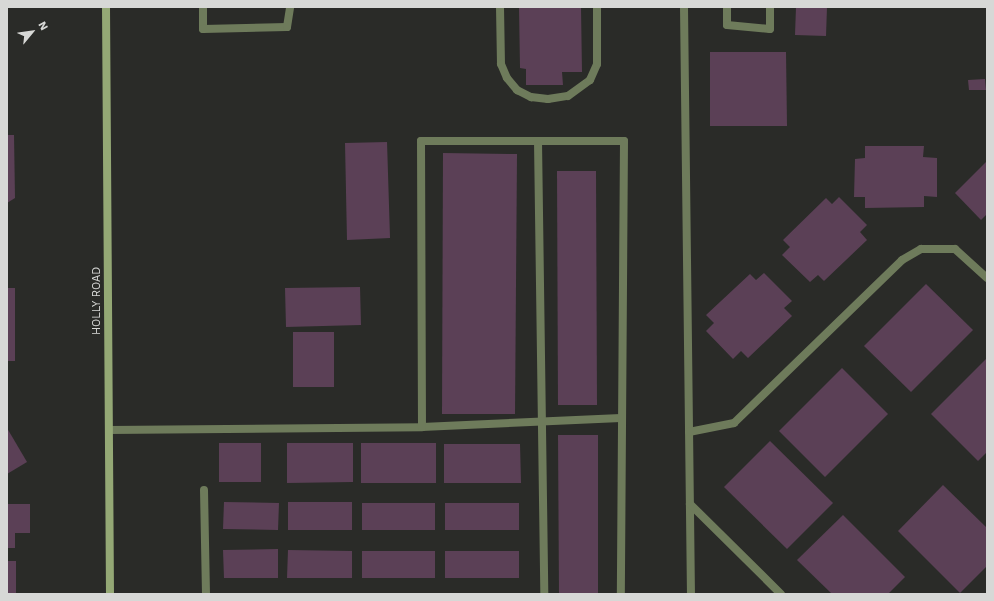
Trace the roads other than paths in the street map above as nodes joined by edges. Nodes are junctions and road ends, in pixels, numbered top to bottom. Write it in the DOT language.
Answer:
graph roads {
  1 [pos="106,7"];
  2 [pos="203,7"];
  3 [pos="290,7"];
  4 [pos="500,7"];
  5 [pos="597,7"];
  6 [pos="684,7"];
  7 [pos="727,7"];
  8 [pos="770,7"];
  9 [pos="538,141"];
  10 [pos="987,278"];
  11 [pos="621,418"];
  12 [pos="542,422"];
  13 [pos="422,427"];
  14 [pos="109,430"];
  15 [pos="689,432"];
  16 [pos="204,490"];
  17 [pos="690,504"];
  18 [pos="110,594"];
  19 [pos="206,594"];
  20 [pos="544,594"];
  21 [pos="621,594"];
  22 [pos="691,594"];
  23 [pos="781,594"];
  1 -- 14 [label="main road, HOLLY ROAD"];
  2 -- 3 [label="street"];
  4 -- 5 [label="street"];
  6 -- 15 [label="street"];
  7 -- 8 [label="street"];
  9 -- 11 [label="street"];
  9 -- 12 [label="street"];
  9 -- 13 [label="street"];
  10 -- 15 [label="street"];
  11 -- 12 [label="street"];
  11 -- 21 [label="street"];
  12 -- 13 [label="street"];
  12 -- 20 [label="street"];
  13 -- 14 [label="street"];
  14 -- 18 [label="main road, HOLLY ROAD"];
  15 -- 17 [label="street"];
  16 -- 19 [label="street"];
  17 -- 22 [label="street"];
  17 -- 23 [label="street"];
}
